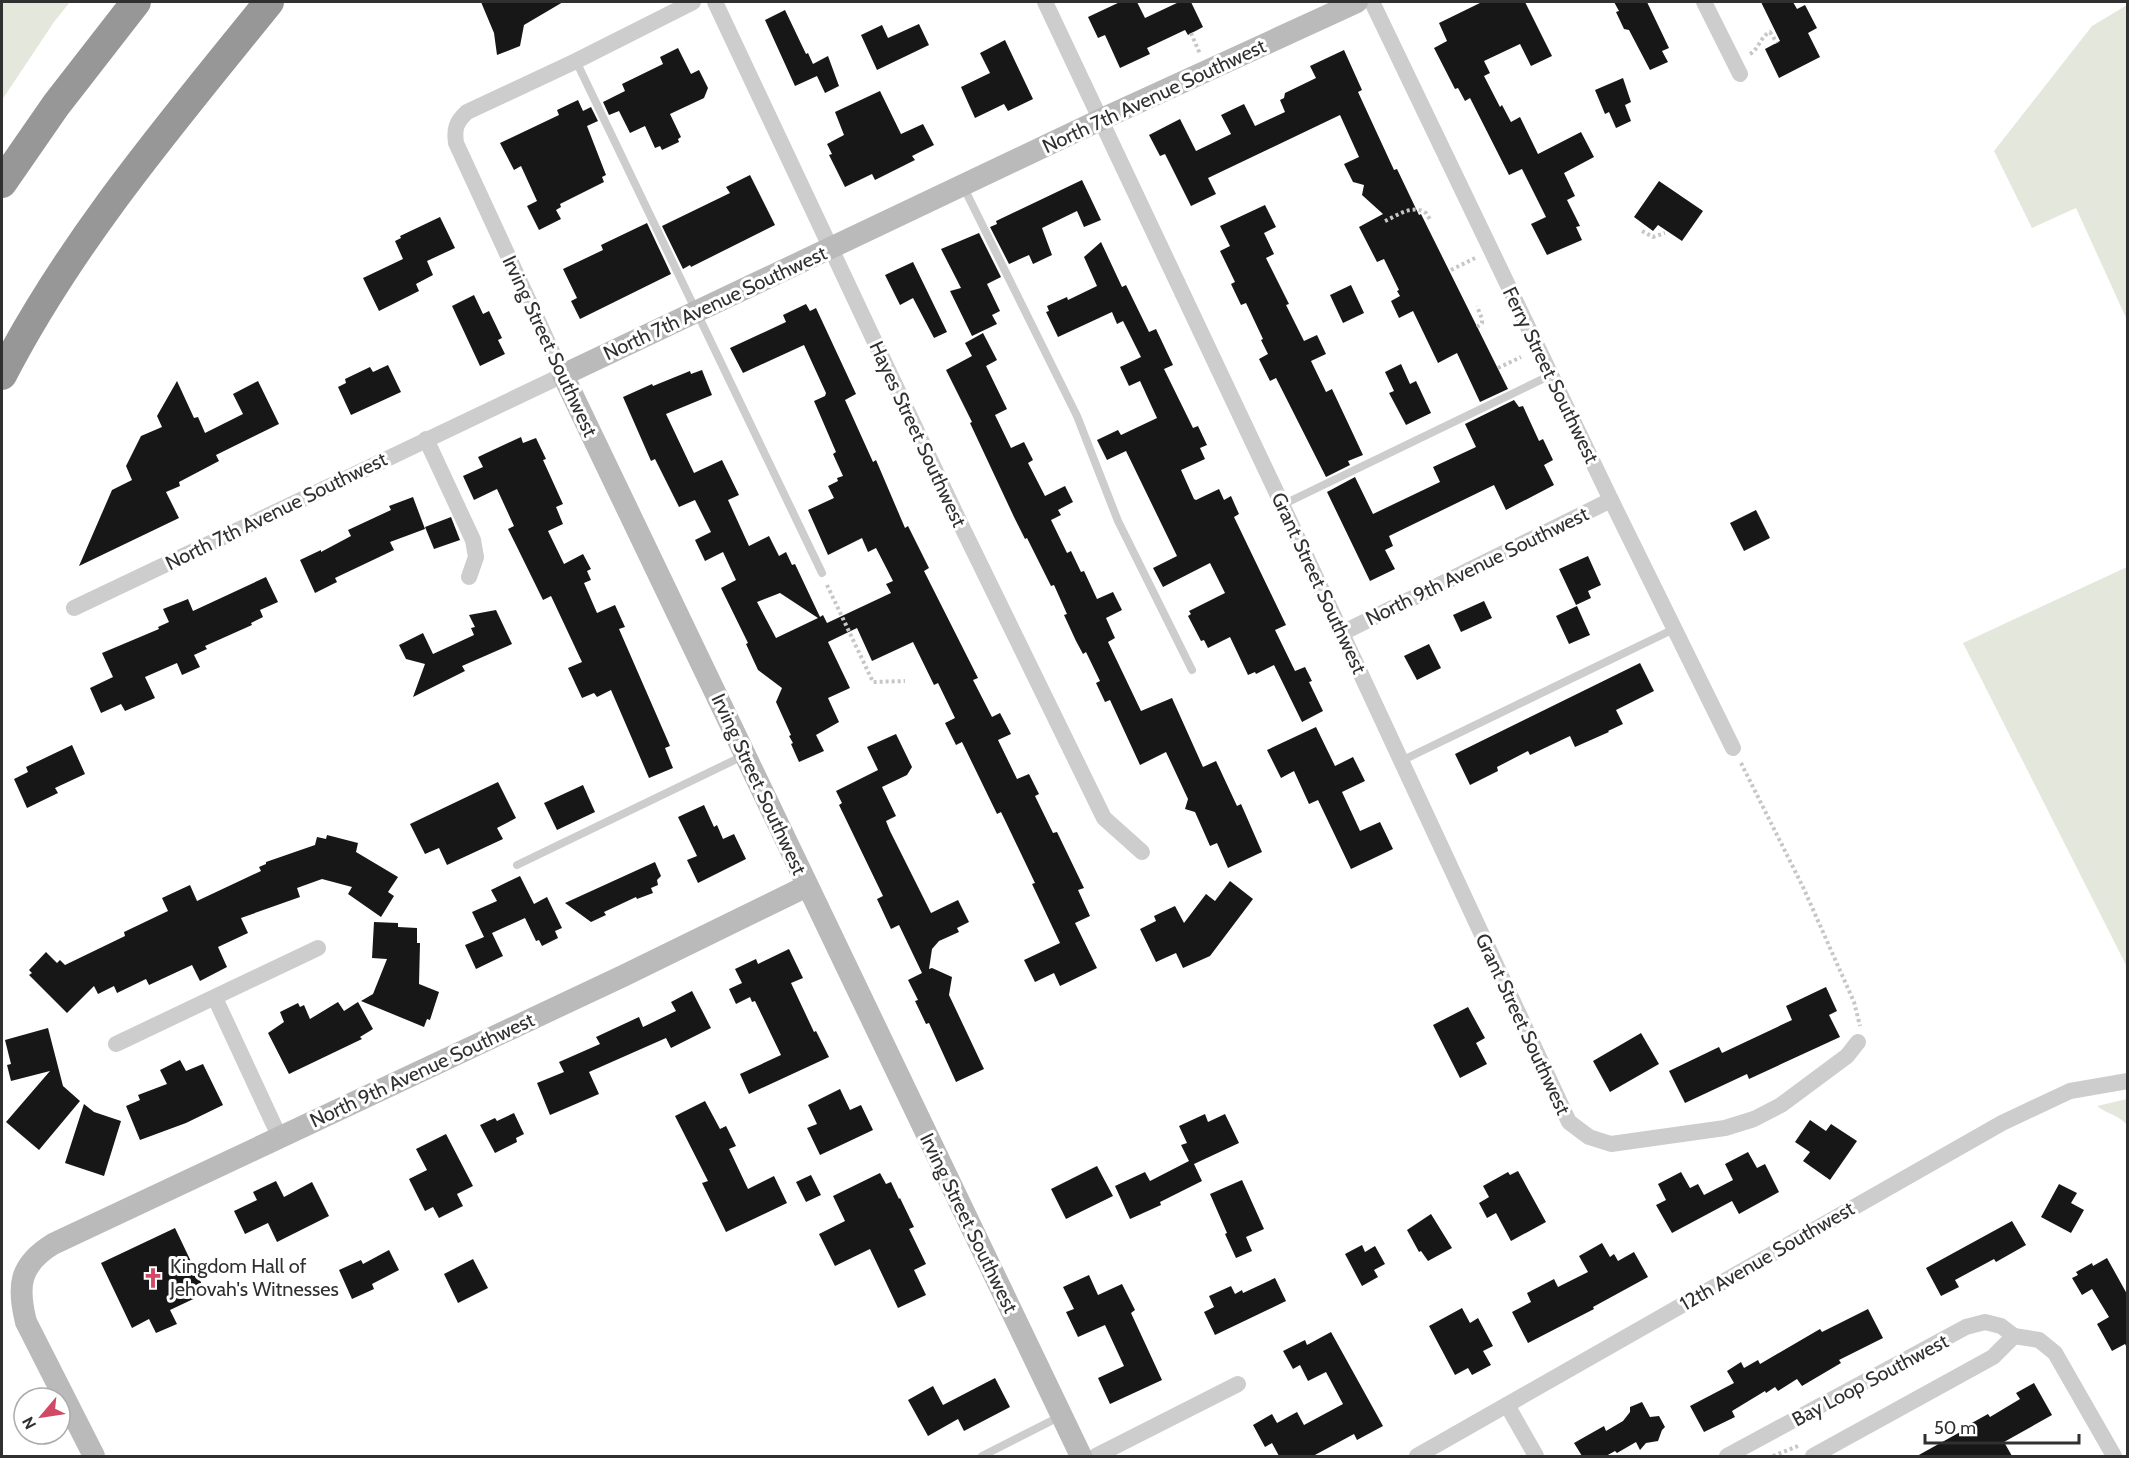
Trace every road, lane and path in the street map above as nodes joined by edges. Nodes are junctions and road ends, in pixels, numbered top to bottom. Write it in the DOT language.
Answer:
graph roads {
  1 [pos="136,2"];
  2 [pos="269,2"];
  3 [pos="693,2"];
  4 [pos="715,2"];
  5 [pos="1045,2"];
  6 [pos="1357,2"];
  7 [pos="1372,2"];
  8 [pos="1704,2"];
  9 [pos="1191,33"];
  10 [pos="1777,43"];
  11 [pos="1201,54"];
  12 [pos="1750,54"];
  13 [pos="576,61"];
  14 [pos="1740,74"];
  15 [pos="1102,119"];
  16 [pos="2,183"];
  17 [pos="963,186"];
  18 [pos="1385,221"];
  19 [pos="1431,221"];
  20 [pos="1641,231"];
  21 [pos="1665,233"];
  22 [pos="831,248"];
  23 [pos="1474,258"];
  24 [pos="1451,270"];
  25 [pos="1477,306"];
  26 [pos="698,313"];
  27 [pos="1477,327"];
  28 [pos="1521,357"];
  29 [pos="1498,368"];
  30 [pos="2,375"];
  31 [pos="563,375"];
  32 [pos="1551,375"];
  33 [pos="426,439"];
  34 [pos="1611,500"];
  35 [pos="1282,505"];
  36 [pos="822,573"];
  37 [pos="469,577"];
  38 [pos="74,608"];
  39 [pos="1674,629"];
  40 [pos="1342,633"];
  41 [pos="1192,670"];
  42 [pos="905,681"];
  43 [pos="1733,748"];
  44 [pos="746,754"];
  45 [pos="1401,761"];
  46 [pos="1142,852"];
  47 [pos="517,865"];
  48 [pos="807,886"];
  49 [pos="318,948"];
  50 [pos="216,998"];
  51 [pos="1858,1042"];
  52 [pos="116,1044"];
  53 [pos="2127,1081"];
  54 [pos="280,1138"];
  55 [pos="2014,1336"];
  56 [pos="1238,1384"];
  57 [pos="1507,1405"];
  58 [pos="1061,1416"];
  59 [pos="94,1456"];
  60 [pos="982,1456"];
  61 [pos="1081,1456"];
  62 [pos="1096,1456"];
  63 [pos="1417,1456"];
  64 [pos="1536,1456"];
  65 [pos="1727,1456"];
  66 [pos="1814,1456"];
  67 [pos="2114,1456"];
  1 -- 16 [label="highway"];
  2 -- 30 [label="highway"];
  3 -- 13 [label="street"];
  4 -- 22 [label="street, Hayes Street Southwest"];
  5 -- 15 [label="street, Grant Street Southwest"];
  6 -- 15 [label="street, North 7th Avenue Southwest"];
  7 -- 32 [label="street, Ferry Street Southwest"];
  8 -- 14 [label="street"];
  9 -- 11 [label="path"];
  10 -- 12 [label="path"];
  13 -- 26 [label="lane"];
  13 -- 31 [label="street, Irving Street Southwest"];
  15 -- 17 [label="street, North 7th Avenue Southwest"];
  15 -- 35 [label="street, Grant Street Southwest"];
  17 -- 22 [label="street, North 7th Avenue Southwest"];
  17 -- 41 [label="lane"];
  18 -- 19 [label="path"];
  20 -- 21 [label="path"];
  22 -- 26 [label="street, North 7th Avenue Southwest"];
  22 -- 46 [label="street, Hayes Street Southwest"];
  23 -- 24 [label="path"];
  25 -- 27 [label="path"];
  26 -- 31 [label="street, North 7th Avenue Southwest"];
  26 -- 36 [label="lane"];
  28 -- 29 [label="path"];
  31 -- 33 [label="street, North 7th Avenue Southwest"];
  31 -- 44 [label="street, Irving Street Southwest"];
  32 -- 34 [label="street, Ferry Street Southwest"];
  32 -- 35 [label="lane"];
  33 -- 37 [label="street"];
  33 -- 38 [label="street, North 7th Avenue Southwest"];
  34 -- 39 [label="street, Ferry Street Southwest"];
  34 -- 40 [label="street, North 9th Avenue Southwest"];
  35 -- 40 [label="street, Grant Street Southwest"];
  36 -- 42 [label="path"];
  39 -- 43 [label="street, Ferry Street Southwest"];
  39 -- 45 [label="lane"];
  40 -- 45 [label="street, Grant Street Southwest"];
  43 -- 51 [label="path"];
  44 -- 47 [label="lane"];
  44 -- 48 [label="street, Irving Street Southwest"];
  45 -- 51 [label="street, Grant Street Southwest"];
  48 -- 54 [label="street, North 9th Avenue Southwest"];
  48 -- 58 [label="street, Irving Street Southwest"];
  49 -- 50 [label="street"];
  50 -- 52 [label="street"];
  50 -- 54 [label="street"];
  53 -- 57 [label="street, 12th Avenue Southwest"];
  54 -- 59 [label="street, North 9th Avenue Southwest"];
  55 -- 65 [label="street, Bay Loop Southwest"];
  55 -- 66 [label="street, Bay Loop Southwest"];
  55 -- 67 [label="street, Bay Loop Southwest"];
  56 -- 62 [label="street"];
  57 -- 63 [label="street, 12th Avenue Southwest"];
  57 -- 64 [label="street"];
  58 -- 60 [label="lane"];
  58 -- 61 [label="street, Irving Street Southwest"];
}
